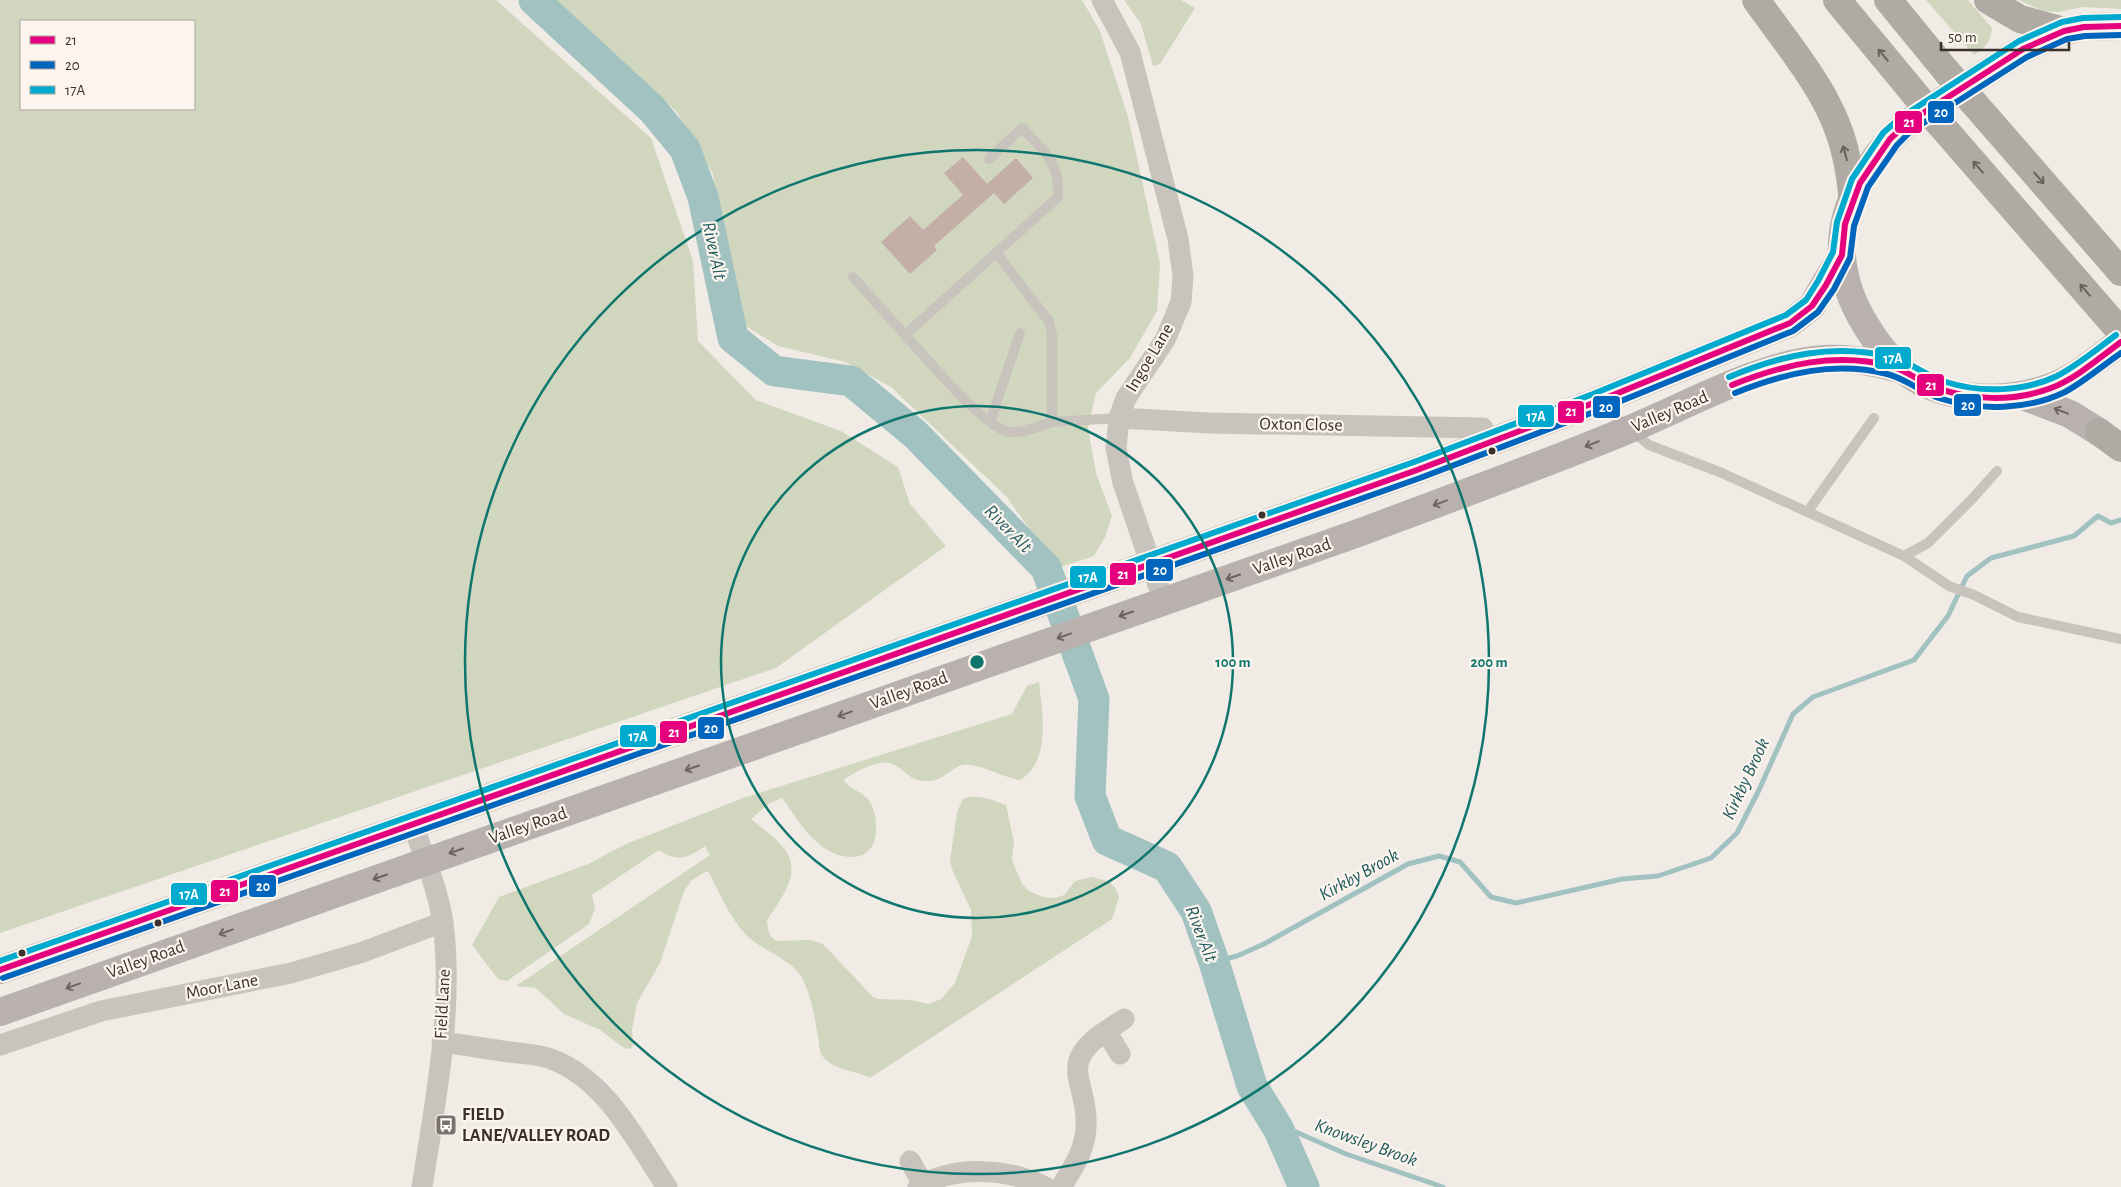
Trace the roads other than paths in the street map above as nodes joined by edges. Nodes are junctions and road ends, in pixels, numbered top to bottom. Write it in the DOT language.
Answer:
graph roads {
  1 [pos="1102,0"];
  2 [pos="1756,0"];
  3 [pos="1837,0"];
  4 [pos="1888,0"];
  5 [pos="1988,0"];
  6 [pos="2121,26"];
  7 [pos="2064,31"];
  8 [pos="989,159"];
  9 [pos="1853,201"];
  10 [pos="996,253"];
  11 [pos="1842,255"];
  12 [pos="2121,272"];
  13 [pos="854,277"];
  14 [pos="1020,333"];
  15 [pos="2120,334"];
  16 [pos="905,335"];
  17 [pos="1903,370"];
  18 [pos="2020,395"];
  19 [pos="1596,402"];
  20 [pos="1119,418"];
  21 [pos="1874,418"];
  22 [pos="990,422"];
  23 [pos="1052,422"];
  24 [pos="1483,428"];
  25 [pos="1630,429"];
  26 [pos="2099,432"];
  27 [pos="2121,448"];
  28 [pos="1997,471"];
  29 [pos="1808,511"];
  30 [pos="1904,556"];
  31 [pos="1150,565"];
  32 [pos="1164,602"];
  33 [pos="2121,639"];
  34 [pos="413,825"];
  35 [pos="426,862"];
  36 [pos="443,922"];
  37 [pos="0,970"];
  38 [pos="0,1012"];
  39 [pos="1124,1019"];
  40 [pos="1106,1031"];
  41 [pos="442,1042"];
  42 [pos="0,1045"];
  43 [pos="1120,1054"];
  44 [pos="910,1161"];
  45 [pos="921,1185"];
  46 [pos="422,1187"];
  47 [pos="667,1187"];
  48 [pos="1045,1187"];
  49 [pos="1061,1187"];
  1 -- 20 [label="street, Ingoe Lane"];
  9 -- 2 [label="highway, one-way"];
  15 -- 3 [label="highway, one-way, bridge"];
  4 -- 12 [label="highway, one-way, bridge"];
  5 -- 7 [label="highway"];
  6 -- 7 [label="main road"];
  7 -- 9 [label="main road"];
  8 -- 10 [label="lane"];
  9 -- 11 [label="main road"];
  10 -- 16 [label="lane"];
  10 -- 23 [label="lane"];
  11 -- 17 [label="main road"];
  11 -- 19 [label="main road, Valley Road"];
  13 -- 16 [label="lane"];
  14 -- 22 [label="lane"];
  15 -- 18 [label="main road"];
  16 -- 22 [label="lane"];
  17 -- 18 [label="main road"];
  17 -- 25 [label="main road, Valley Road"];
  26 -- 18 [label="main road, one-way"];
  19 -- 25 [label="lane"];
  19 -- 31 [label="main road, Valley Road"];
  20 -- 23 [label="lane"];
  20 -- 24 [label="street, Oxton Close"];
  20 -- 31 [label="street, Ingoe Lane"];
  21 -- 29 [label="lane"];
  22 -- 23 [label="lane"];
  25 -- 29 [label="lane"];
  25 -- 32 [label="main road, Valley Road, one-way"];
  26 -- 27 [label="highway"];
  28 -- 30 [label="lane"];
  29 -- 30 [label="lane"];
  30 -- 33 [label="lane"];
  31 -- 32 [label="street, Ingoe Lane"];
  31 -- 34 [label="main road, Valley Road"];
  32 -- 35 [label="main road, Valley Road, one-way"];
  34 -- 35 [label="street, Field Lane"];
  34 -- 37 [label="main road, Valley Road"];
  35 -- 36 [label="street, Field Lane"];
  35 -- 38 [label="main road, Valley Road, one-way"];
  36 -- 41 [label="street, Field Lane"];
  36 -- 42 [label="street, Moor Lane"];
  39 -- 40 [label="street"];
  40 -- 43 [label="street"];
  40 -- 49 [label="street"];
  41 -- 46 [label="street, Field Lane"];
  41 -- 47 [label="street"];
  44 -- 45 [label="street"];
  45 -- 48 [label="street"];
}
